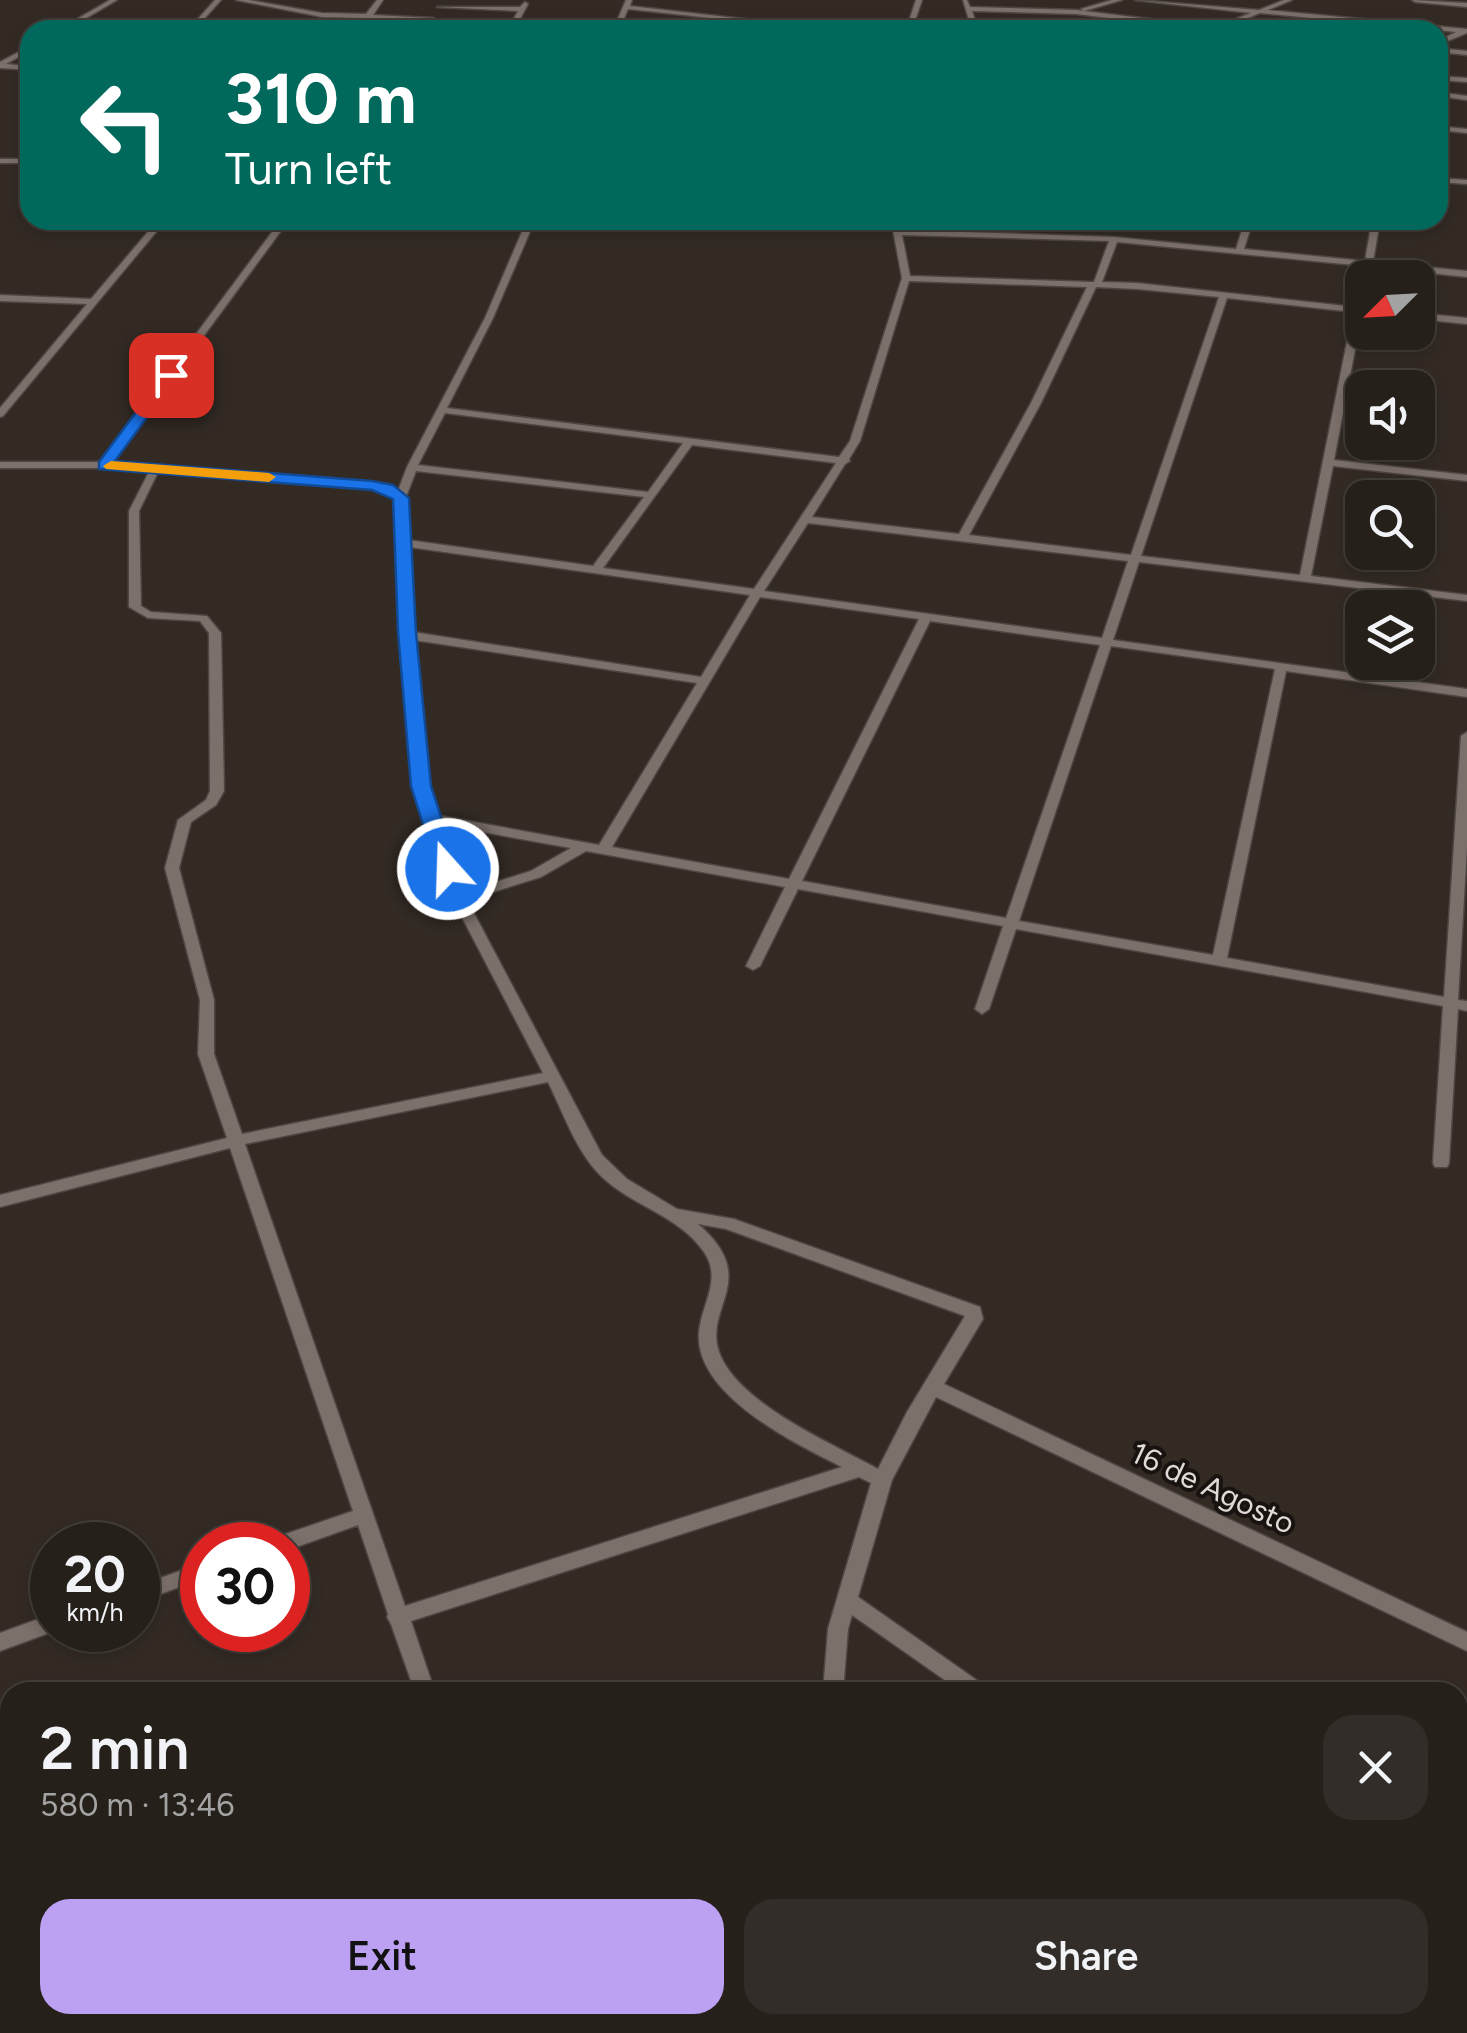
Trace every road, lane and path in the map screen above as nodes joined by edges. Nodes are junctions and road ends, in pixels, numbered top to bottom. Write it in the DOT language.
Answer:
graph roads {
  1 [pos="114,0"];
  2 [pos="218,0"];
  3 [pos="239,0"];
  4 [pos="296,0"];
  5 [pos="380,0"];
  6 [pos="527,0"];
  7 [pos="1119,0"];
  8 [pos="1138,0"];
  9 [pos="1289,0"];
  10 [pos="1415,0"];
  11 [pos="1438,0"];
  12 [pos="443,4"];
  13 [pos="628,4"];
  14 [pos="966,4"];
  15 [pos="1467,4"];
  16 [pos="290,8"];
  17 [pos="522,9"];
  18 [pos="792,9"];
  19 [pos="1063,11"];
  20 [pos="1076,12"];
  21 [pos="1262,12"];
  22 [pos="368,16"];
  23 [pos="431,18"];
  24 [pos="79,20"];
  25 [pos="200,20"];
  26 [pos="365,20"];
  27 [pos="516,20"];
  28 [pos="739,20"];
  29 [pos="789,20"];
  30 [pos="1067,20"];
  31 [pos="1138,20"];
  32 [pos="1241,20"];
  33 [pos="1353,20"];
  34 [pos="154,230"];
  35 [pos="279,230"];
  36 [pos="527,230"];
  37 [pos="898,230"];
  38 [pos="956,230"];
  39 [pos="1109,230"];
  40 [pos="1246,230"];
  41 [pos="1375,230"];
  42 [pos="1112,238"];
  43 [pos="1240,250"];
  44 [pos="1371,260"];
  45 [pos="1345,261"];
  46 [pos="1435,271"];
  47 [pos="1467,274"];
  48 [pos="906,278"];
  49 [pos="1095,284"];
  50 [pos="1224,296"];
  51 [pos="0,298"];
  52 [pos="95,302"];
  53 [pos="1345,308"];
  54 [pos="1435,318"];
  55 [pos="1467,321"];
  56 [pos="1352,350"];
  57 [pos="443,410"];
  58 [pos="0,414"];
  59 [pos="690,440"];
  60 [pos="845,460"];
  61 [pos="1328,462"];
  62 [pos="0,465"];
  63 [pos="104,465"];
  64 [pos="412,467"];
  65 [pos="155,469"];
  66 [pos="1467,478"];
  67 [pos="650,496"];
  68 [pos="401,498"];
  69 [pos="804,518"];
  70 [pos="962,538"];
  71 [pos="402,543"];
  72 [pos="1135,558"];
  73 [pos="596,570"];
  74 [pos="1305,578"];
  75 [pos="757,593"];
  76 [pos="1467,598"];
  77 [pos="926,617"];
  78 [pos="407,636"];
  79 [pos="1107,642"];
  80 [pos="1282,667"];
  81 [pos="705,681"];
  82 [pos="1467,693"];
  83 [pos="1467,736"];
  84 [pos="429,818"];
  85 [pos="584,846"];
  86 [pos="602,850"];
  87 [pos="793,884"];
  88 [pos="459,898"];
  89 [pos="1011,924"];
  90 [pos="1218,961"];
  91 [pos="753,966"];
  92 [pos="1459,1004"];
  93 [pos="982,1009"];
  94 [pos="550,1076"];
  95 [pos="235,1141"];
  96 [pos="1441,1163"];
  97 [pos="0,1200"];
  98 [pos="671,1214"];
  99 [pos="933,1388"];
  100 [pos="863,1468"];
  101 [pos="882,1480"];
  102 [pos="363,1515"];
  103 [pos="310,1534"];
  104 [pos="849,1602"];
  105 [pos="398,1618"];
  106 [pos="30,1632"];
  107 [pos="0,1642"];
  108 [pos="1467,1642"];
  109 [pos="420,1682"];
  110 [pos="834,1682"];
  111 [pos="964,1682"];
  1 -- 24 [label="street"];
  2 -- 25 [label="street"];
  3 -- 16 [label="street"];
  4 -- 16 [label="street"];
  5 -- 22 [label="street"];
  6 -- 17 [label="street"];
  7 -- 20 [label="street"];
  8 -- 21 [label="street"];
  9 -- 21 [label="street"];
  10 -- 15 [label="street"];
  11 -- 15 [label="street"];
  12 -- 17 [label="street"];
  12 -- 23 [label="street"];
  13 -- 28 [label="street"];
  14 -- 19 [label="street"];
  16 -- 22 [label="street"];
  17 -- 27 [label="street"];
  18 -- 29 [label="street"];
  19 -- 20 [label="street"];
  19 -- 30 [label="street"];
  20 -- 31 [label="street"];
  21 -- 32 [label="street"];
  21 -- 33 [label="street"];
  22 -- 23 [label="street"];
  22 -- 26 [label="street"];
  34 -- 52 [label="street"];
  35 -- 63 [label="street"];
  36 -- 57 [label="street"];
  37 -- 48 [label="street"];
  38 -- 42 [label="street"];
  39 -- 42 [label="street"];
  40 -- 43 [label="street"];
  41 -- 44 [label="street"];
  42 -- 43 [label="street"];
  42 -- 49 [label="street"];
  43 -- 45 [label="street"];
  46 -- 47 [label="street"];
  48 -- 49 [label="street"];
  48 -- 60 [label="street"];
  49 -- 50 [label="street"];
  49 -- 70 [label="street"];
  50 -- 53 [label="street"];
  50 -- 72 [label="street"];
  51 -- 52 [label="street"];
  52 -- 58 [label="street"];
  54 -- 55 [label="street"];
  56 -- 61 [label="street"];
  57 -- 59 [label="street"];
  57 -- 64 [label="street"];
  59 -- 60 [label="street"];
  59 -- 67 [label="street"];
  60 -- 69 [label="street"];
  61 -- 66 [label="street"];
  61 -- 74 [label="street"];
  62 -- 63 [label="street"];
  63 -- 65 [label="street"];
  64 -- 67 [label="street"];
  64 -- 68 [label="street"];
  65 -- 68 [label="street"];
  65 -- 95 [label="street"];
  67 -- 73 [label="street"];
  68 -- 71 [label="street"];
  69 -- 70 [label="street"];
  69 -- 75 [label="street"];
  70 -- 72 [label="street"];
  71 -- 73 [label="street"];
  71 -- 78 [label="street"];
  72 -- 74 [label="street"];
  72 -- 79 [label="street"];
  73 -- 75 [label="street"];
  74 -- 76 [label="street"];
  75 -- 77 [label="street"];
  75 -- 81 [label="street"];
  77 -- 79 [label="street"];
  77 -- 87 [label="street"];
  78 -- 81 [label="street"];
  78 -- 84 [label="street"];
  79 -- 80 [label="street"];
  79 -- 89 [label="street"];
  80 -- 82 [label="street"];
  80 -- 90 [label="street"];
  81 -- 86 [label="street"];
  83 -- 92 [label="street"];
  84 -- 85 [label="street"];
  84 -- 88 [label="street"];
  85 -- 86 [label="street"];
  85 -- 88 [label="street"];
  86 -- 87 [label="street"];
  87 -- 89 [label="street"];
  87 -- 91 [label="street"];
  88 -- 94 [label="street"];
  89 -- 90 [label="street"];
  89 -- 93 [label="street"];
  90 -- 92 [label="street"];
  92 -- 96 [label="street"];
  94 -- 95 [label="street"];
  94 -- 98 [label="street"];
  95 -- 97 [label="street"];
  95 -- 102 [label="street"];
  98 -- 99 [label="street"];
  98 -- 100 [label="street"];
  99 -- 101 [label="street"];
  99 -- 108 [label="street, 16 de Agosto"];
  100 -- 101 [label="street"];
  100 -- 105 [label="street"];
  101 -- 104 [label="street"];
  102 -- 103 [label="street"];
  102 -- 105 [label="street"];
  104 -- 110 [label="street"];
  104 -- 111 [label="street"];
  105 -- 109 [label="street"];
  106 -- 107 [label="street"];
}
